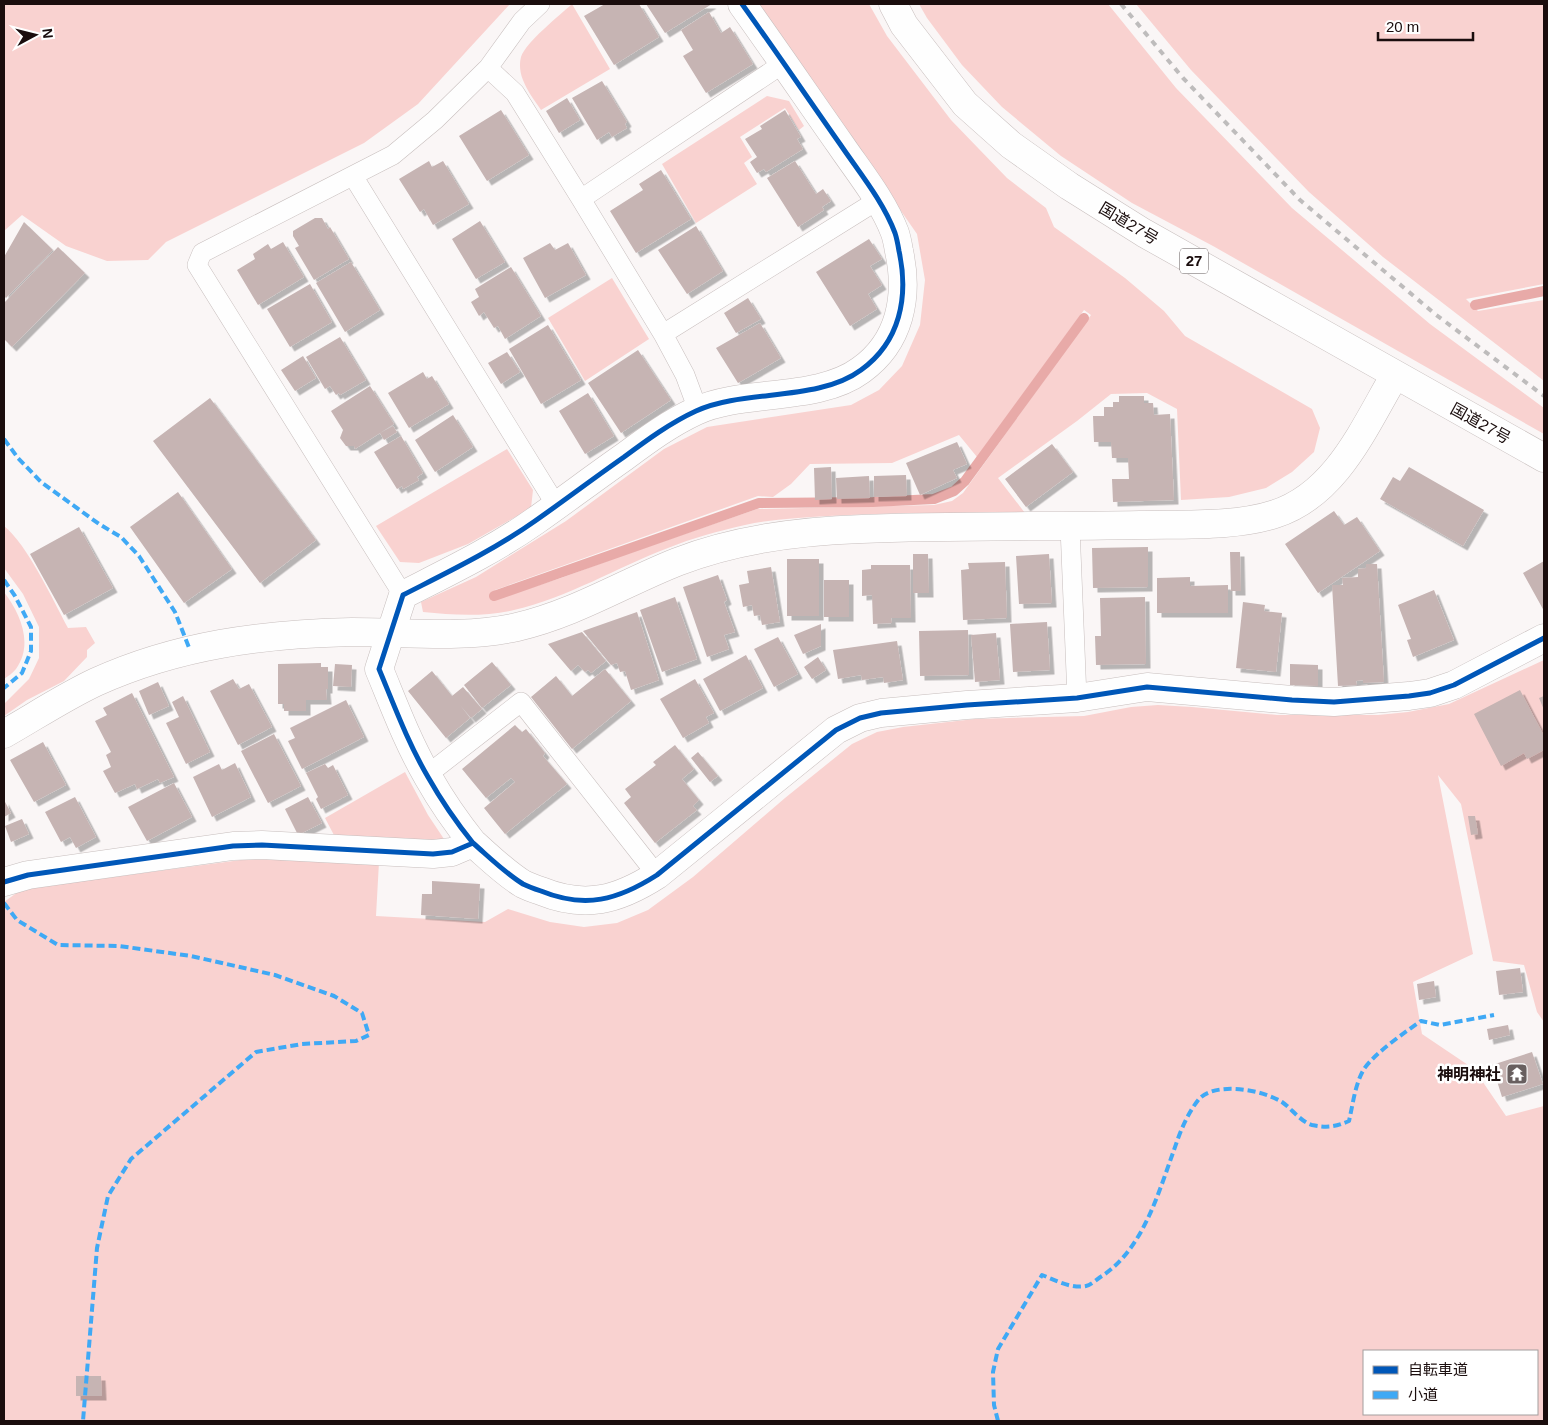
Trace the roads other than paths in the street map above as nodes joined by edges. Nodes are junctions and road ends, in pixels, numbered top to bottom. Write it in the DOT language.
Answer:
graph roads {
  1 [pos="540,4"];
  2 [pos="742,4"];
  3 [pos="893,4"];
  4 [pos="784,63"];
  5 [pos="488,68"];
  6 [pos="353,176"];
  7 [pos="581,199"];
  8 [pos="878,200"];
  9 [pos="663,334"];
  10 [pos="1395,375"];
  11 [pos="698,410"];
  12 [pos="1544,458"];
  13 [pos="556,505"];
  14 [pos="1070,527"];
  15 [pos="403,595"];
  16 [pos="389,633"];
  17 [pos="1544,638"];
  18 [pos="1077,698"];
  19 [pos="4,734"];
  20 [pos="427,775"];
  21 [pos="473,843"];
  22 [pos="657,875"];
  23 [pos="4,882"];
  1 -- 5 [label="lane"];
  2 -- 4 [label="main road"];
  3 -- 10 [label="main road, 国道27号 / 27"];
  4 -- 7 [label="lane"];
  4 -- 8 [label="main road"];
  5 -- 6 [label="lane"];
  5 -- 7 [label="lane"];
  6 -- 13 [label="lane"];
  6 -- 15 [label="lane"];
  7 -- 9 [label="lane"];
  8 -- 9 [label="lane"];
  8 -- 11 [label="main road"];
  9 -- 11 [label="lane"];
  10 -- 12 [label="main road, 国道27号 / 27"];
  10 -- 14 [label="main road"];
  11 -- 13 [label="main road"];
  13 -- 15 [label="main road"];
  14 -- 16 [label="main road"];
  14 -- 18 [label="lane"];
  15 -- 16 [label="main road"];
  16 -- 19 [label="main road"];
  16 -- 20 [label="main road"];
  17 -- 18 [label="main road"];
  18 -- 22 [label="main road"];
  20 -- 21 [label="main road"];
  20 -- 22 [label="lane"];
  21 -- 22 [label="main road"];
  21 -- 23 [label="main road"];
}
